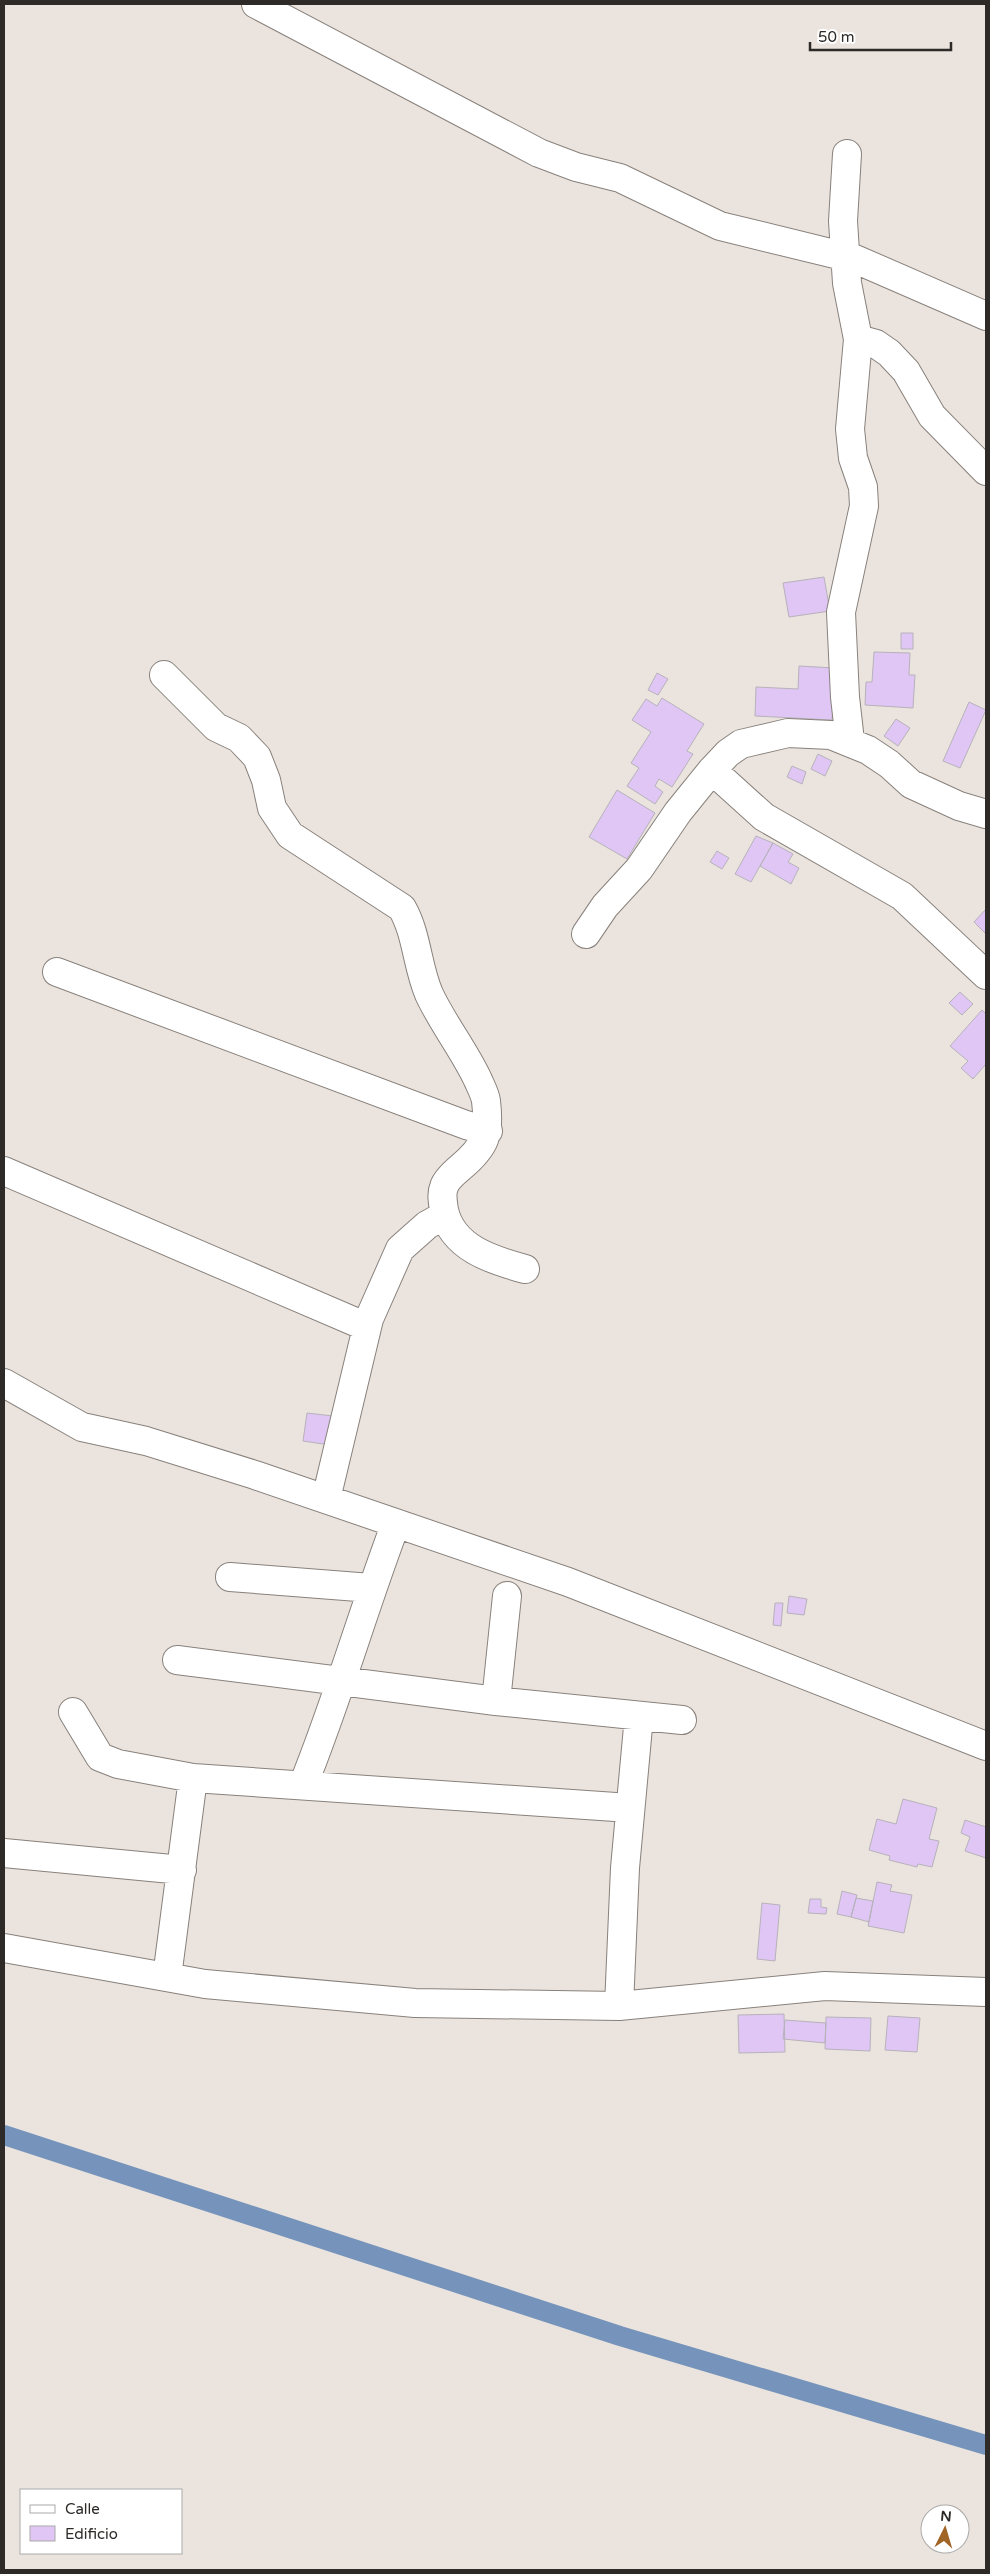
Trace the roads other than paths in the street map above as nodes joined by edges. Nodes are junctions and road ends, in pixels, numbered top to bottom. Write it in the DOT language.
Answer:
graph roads {
  1 [pos="256,4"];
  2 [pos="847,154"];
  3 [pos="846,256"];
  4 [pos="986,316"];
  5 [pos="858,339"];
  6 [pos="986,471"];
  7 [pos="164,675"];
  8 [pos="850,741"];
  9 [pos="712,770"];
  10 [pos="986,814"];
  11 [pos="586,934"];
  12 [pos="57,972"];
  13 [pos="986,975"];
  14 [pos="488,1131"];
  15 [pos="4,1171"];
  16 [pos="445,1215"];
  17 [pos="525,1269"];
  18 [pos="368,1327"];
  19 [pos="4,1383"];
  20 [pos="326,1499"];
  21 [pos="396,1523"];
  22 [pos="230,1577"];
  23 [pos="371,1588"];
  24 [pos="507,1596"];
  25 [pos="177,1660"];
  26 [pos="342,1679"];
  27 [pos="496,1701"];
  28 [pos="73,1712"];
  29 [pos="640,1716"];
  30 [pos="682,1720"];
  31 [pos="986,1746"];
  32 [pos="193,1778"];
  33 [pos="303,1785"];
  34 [pos="630,1808"];
  35 [pos="4,1853"];
  36 [pos="182,1870"];
  37 [pos="4,1948"];
  38 [pos="168,1977"];
  39 [pos="986,1992"];
  40 [pos="619,2006"];
  1 -- 3 [label="street"];
  2 -- 3 [label="street"];
  3 -- 4 [label="street"];
  3 -- 5 [label="street"];
  5 -- 6 [label="street"];
  5 -- 8 [label="street"];
  7 -- 14 [label="street"];
  8 -- 9 [label="street"];
  8 -- 10 [label="street"];
  9 -- 11 [label="street"];
  9 -- 13 [label="street"];
  12 -- 14 [label="street"];
  14 -- 16 [label="street"];
  15 -- 18 [label="street"];
  16 -- 17 [label="street"];
  16 -- 18 [label="street"];
  18 -- 20 [label="street"];
  19 -- 20 [label="street"];
  20 -- 21 [label="street"];
  21 -- 23 [label="street"];
  21 -- 31 [label="street"];
  22 -- 23 [label="street"];
  23 -- 26 [label="street"];
  24 -- 27 [label="street"];
  25 -- 26 [label="street"];
  26 -- 27 [label="street"];
  26 -- 33 [label="street"];
  27 -- 29 [label="street"];
  28 -- 32 [label="street"];
  29 -- 30 [label="street"];
  29 -- 34 [label="street"];
  32 -- 33 [label="street"];
  32 -- 36 [label="street"];
  33 -- 34 [label="street"];
  34 -- 40 [label="street"];
  35 -- 36 [label="street"];
  36 -- 38 [label="street"];
  37 -- 38 [label="street"];
  38 -- 40 [label="street"];
  39 -- 40 [label="street"];
}
